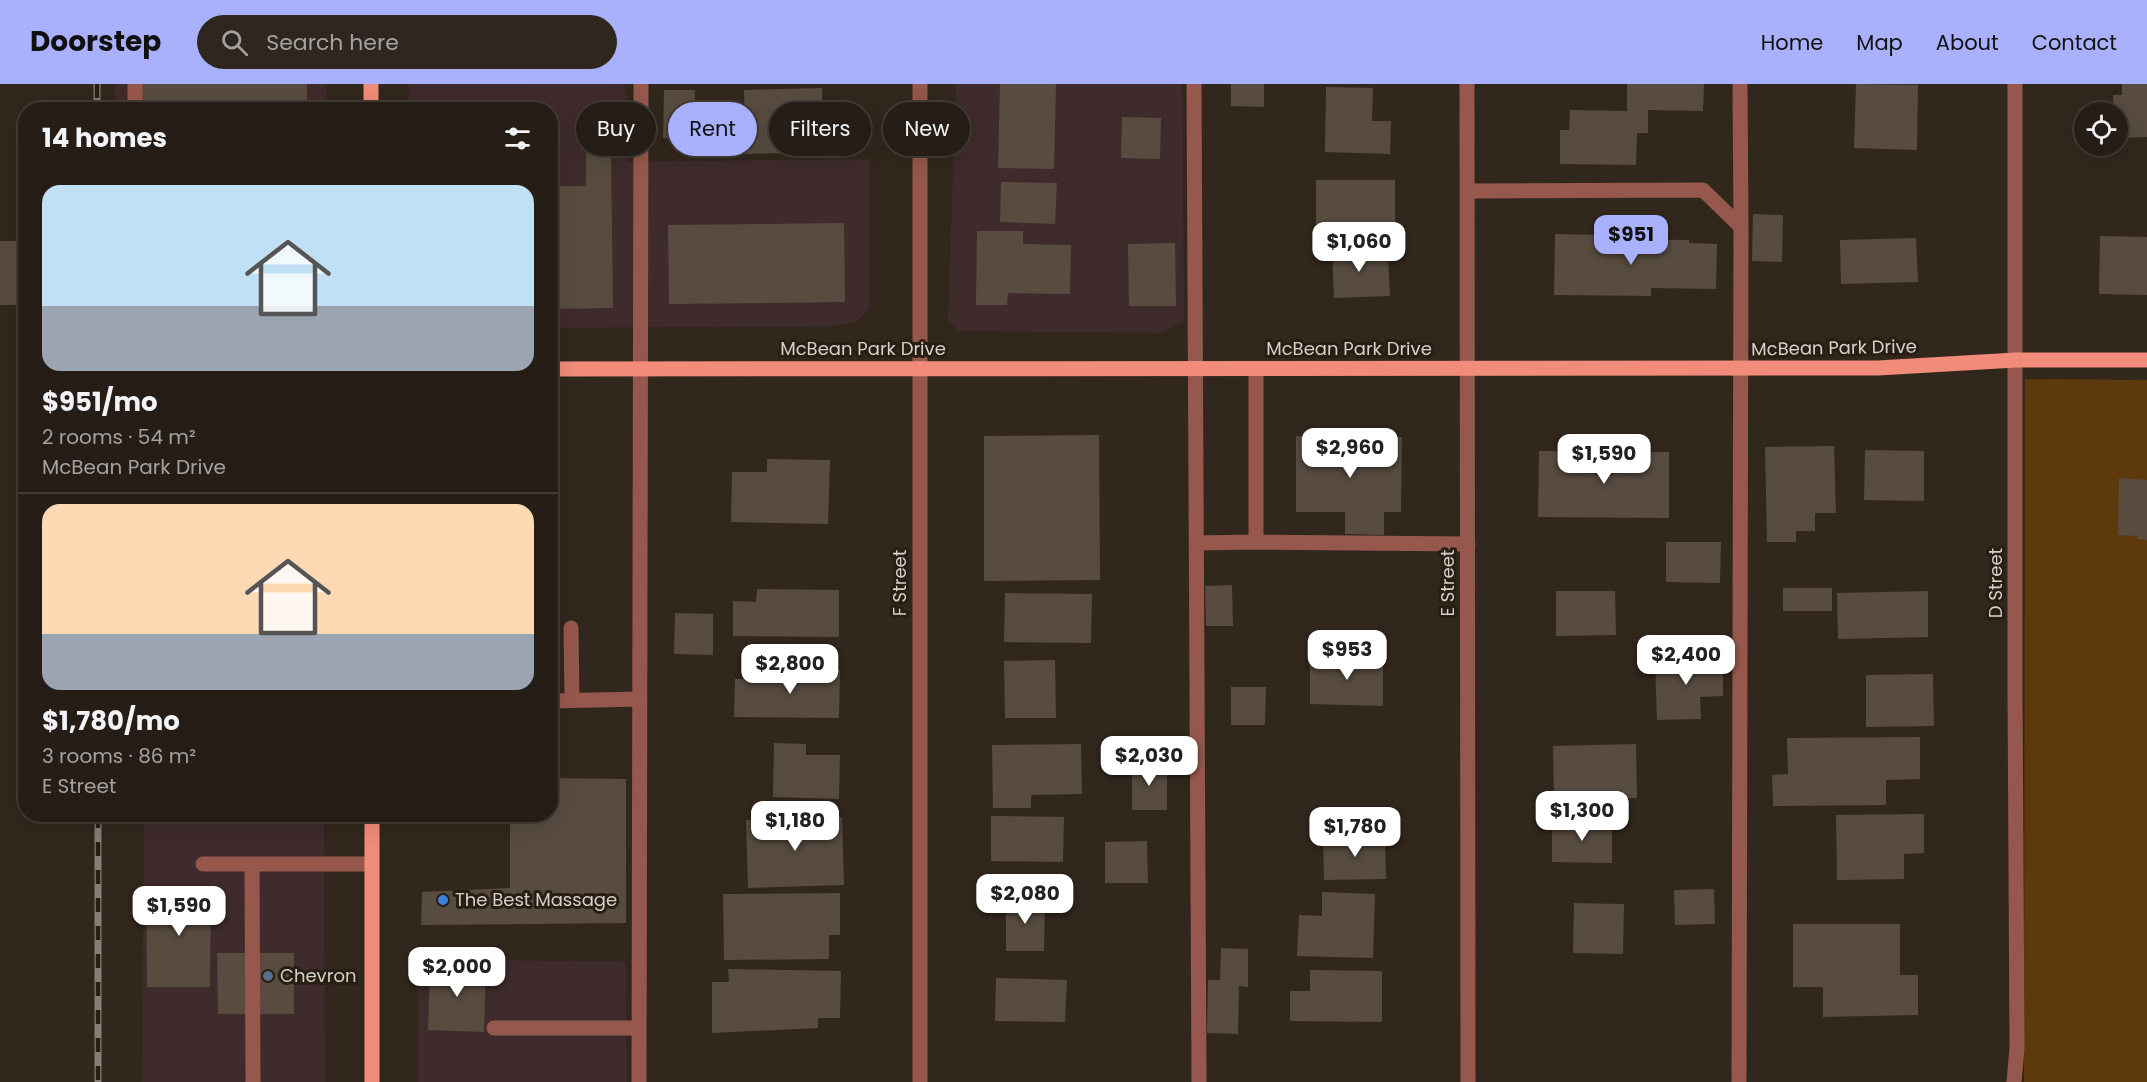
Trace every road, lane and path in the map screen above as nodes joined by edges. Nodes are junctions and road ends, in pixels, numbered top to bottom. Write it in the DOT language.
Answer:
graph roads {
  1 [pos="135,84"];
  2 [pos="371,84"];
  3 [pos="641,84"];
  4 [pos="920,84"];
  5 [pos="1194,84"];
  6 [pos="1467,84"];
  7 [pos="1740,84"];
  8 [pos="2016,84"];
  9 [pos="135,102"];
  10 [pos="371,102"];
  11 [pos="1467,191"];
  12 [pos="1741,227"];
  13 [pos="2016,360"];
  14 [pos="2147,360"];
  15 [pos="558,369"];
  16 [pos="640,369"];
  17 [pos="920,369"];
  18 [pos="1195,369"];
  19 [pos="1256,369"];
  20 [pos="1467,369"];
  21 [pos="1740,369"];
  22 [pos="1256,542"];
  23 [pos="1196,543"];
  24 [pos="1468,544"];
  25 [pos="571,628"];
  26 [pos="640,699"];
  27 [pos="572,700"];
  28 [pos="558,701"];
  29 [pos="372,822"];
  30 [pos="203,864"];
  31 [pos="252,864"];
  32 [pos="372,864"];
  33 [pos="494,1028"];
  34 [pos="639,1028"];
  35 [pos="253,1082"];
  36 [pos="372,1082"];
  37 [pos="639,1082"];
  38 [pos="920,1082"];
  39 [pos="1198,1082"];
  40 [pos="1468,1082"];
  41 [pos="1739,1082"];
  42 [pos="2014,1082"];
  1 -- 9 [label="street"];
  2 -- 10 [label="main road"];
  3 -- 16 [label="street"];
  4 -- 17 [label="street, F Street"];
  5 -- 18 [label="street"];
  6 -- 11 [label="street, E Street"];
  7 -- 12 [label="street"];
  8 -- 13 [label="street, D Street"];
  11 -- 12 [label="street"];
  11 -- 20 [label="street, E Street"];
  12 -- 21 [label="street"];
  13 -- 14 [label="main road, McBean Park Drive"];
  13 -- 21 [label="main road, McBean Park Drive"];
  13 -- 42 [label="street, D Street"];
  15 -- 16 [label="main road, McBean Park Drive"];
  16 -- 17 [label="main road, McBean Park Drive"];
  16 -- 26 [label="street"];
  17 -- 18 [label="main road, McBean Park Drive"];
  17 -- 38 [label="street, F Street"];
  18 -- 19 [label="main road, McBean Park Drive"];
  18 -- 23 [label="street"];
  19 -- 20 [label="main road, McBean Park Drive"];
  19 -- 22 [label="street"];
  20 -- 21 [label="main road, McBean Park Drive"];
  20 -- 24 [label="street, E Street"];
  21 -- 41 [label="street"];
  22 -- 23 [label="street"];
  22 -- 24 [label="street"];
  23 -- 39 [label="street"];
  24 -- 40 [label="street, E Street"];
  25 -- 27 [label="street"];
  26 -- 27 [label="street"];
  26 -- 34 [label="street"];
  27 -- 28 [label="street"];
  29 -- 32 [label="main road"];
  30 -- 31 [label="street"];
  31 -- 32 [label="street"];
  31 -- 35 [label="street"];
  32 -- 36 [label="main road"];
  33 -- 34 [label="street"];
  34 -- 37 [label="street"];
}
